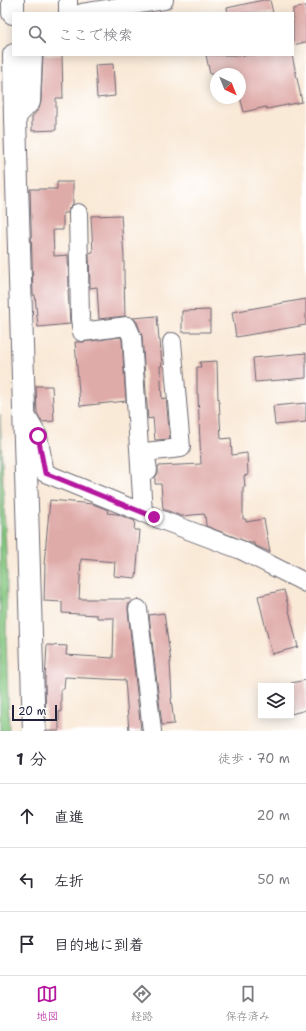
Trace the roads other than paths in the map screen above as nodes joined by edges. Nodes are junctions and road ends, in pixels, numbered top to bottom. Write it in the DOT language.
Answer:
graph roads {
  1 [pos="13,0"];
  2 [pos="68,0"];
  3 [pos="164,0"];
  4 [pos="13,12"];
  5 [pos="68,12"];
  6 [pos="88,12"];
  7 [pos="14,56"];
  8 [pos="33,56"];
  9 [pos="15,119"];
  10 [pos="78,214"];
  11 [pos="172,342"];
  12 [pos="24,412"];
  13 [pos="148,515"];
  14 [pos="306,583"];
  15 [pos="138,609"];
  16 [pos="34,731"];
  17 [pos="152,731"];
  1 -- 4 [label="street"];
  2 -- 5 [label="street"];
  3 -- 6 [label="street"];
  7 -- 9 [label="street"];
  8 -- 9 [label="street"];
  9 -- 12 [label="street"];
  10 -- 13 [label="street"];
  11 -- 13 [label="street"];
  12 -- 13 [label="street"];
  12 -- 16 [label="street"];
  13 -- 14 [label="street"];
  15 -- 17 [label="street"];
}
